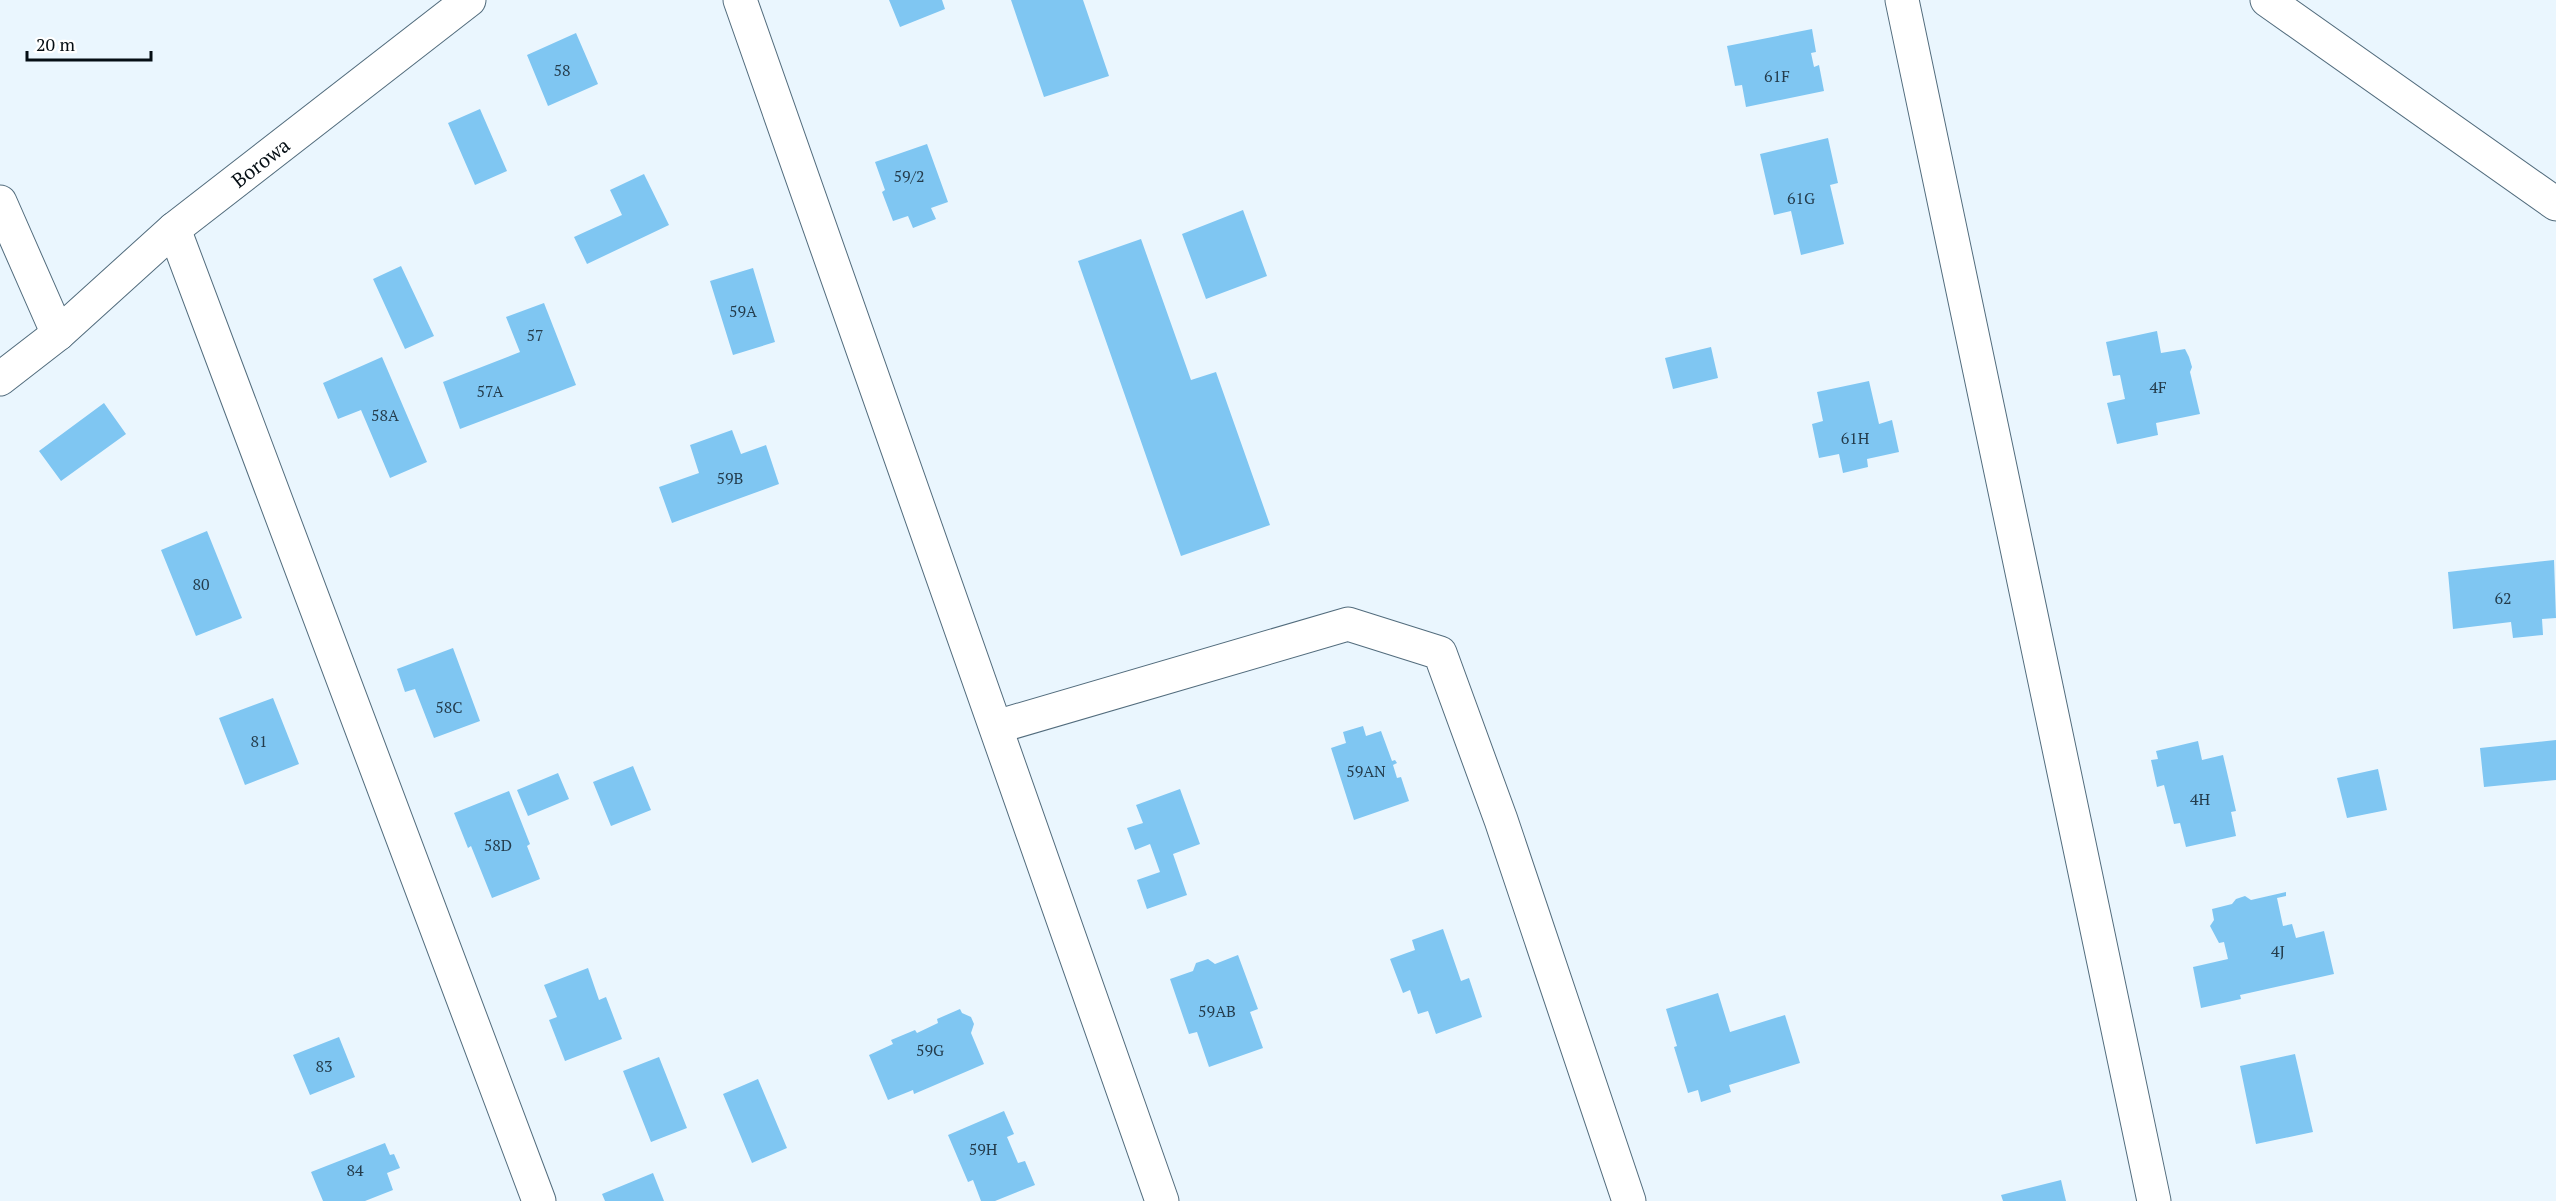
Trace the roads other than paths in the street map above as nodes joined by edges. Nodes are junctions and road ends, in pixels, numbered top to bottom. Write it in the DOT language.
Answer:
graph roads {
  1 [pos="469,0"];
  2 [pos="740,0"];
  3 [pos="1902,0"];
  4 [pos="2267,0"];
  5 [pos="0,202"];
  6 [pos="2556,204"];
  7 [pos="174,229"];
  8 [pos="58,334"];
  9 [pos="0,380"];
  10 [pos="996,727"];
  11 [pos="528,1198"];
  12 [pos="1162,1201"];
  13 [pos="1629,1201"];
  14 [pos="2154,1201"];
  1 -- 7 [label="street, Borowa"];
  2 -- 10 [label="street"];
  3 -- 14 [label="street"];
  4 -- 6 [label="street"];
  5 -- 8 [label="street"];
  7 -- 8 [label="street, Borowa"];
  7 -- 11 [label="street"];
  8 -- 9 [label="street, Borowa"];
  10 -- 12 [label="street"];
  10 -- 13 [label="street"];
}
